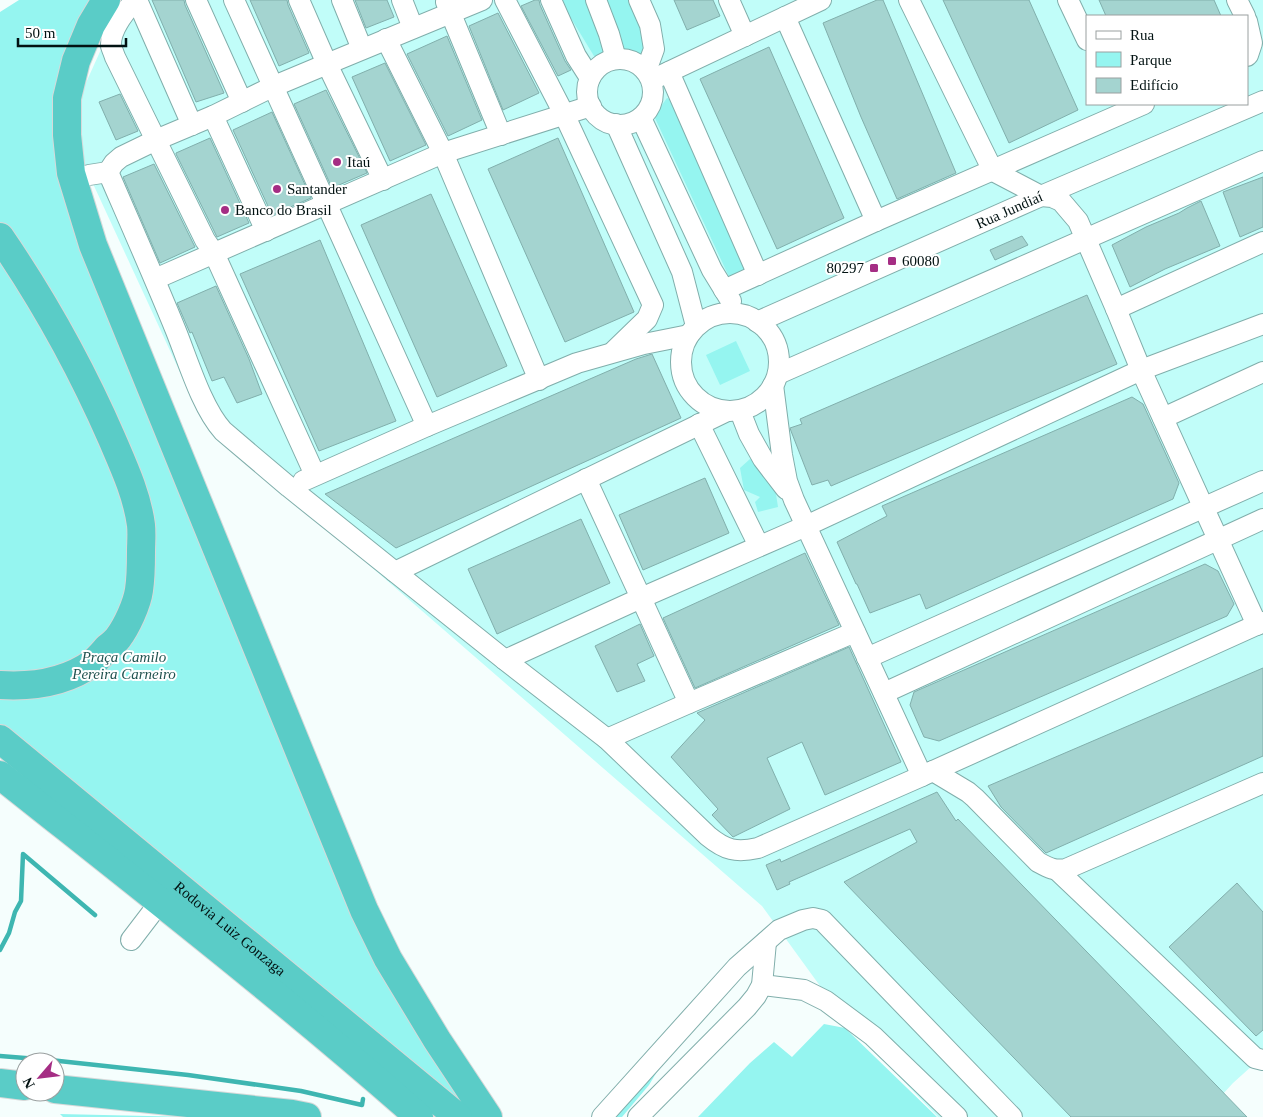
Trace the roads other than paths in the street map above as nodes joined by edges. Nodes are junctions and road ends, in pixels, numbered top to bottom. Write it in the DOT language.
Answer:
graph roads {
  1 [pos="106,0"];
  2 [pos="136,0"];
  3 [pos="196,0"];
  4 [pos="234,0"];
  5 [pos="300,0"];
  6 [pos="342,0"];
  7 [pos="402,0"];
  8 [pos="482,0"];
  9 [pos="505,0"];
  10 [pos="551,0"];
  11 [pos="596,0"];
  12 [pos="639,0"];
  13 [pos="729,0"];
  14 [pos="821,0"];
  15 [pos="909,0"];
  16 [pos="1068,0"];
  17 [pos="1237,0"];
  18 [pos="448,6"];
  19 [pos="1244,15"];
  20 [pos="785,17"];
  21 [pos="1248,25"];
  22 [pos="413,28"];
  23 [pos="745,36"];
  24 [pos="1086,38"];
  25 [pos="386,39"];
  26 [pos="362,49"];
  27 [pos="1248,55"];
  28 [pos="616,59"];
  29 [pos="327,64"];
  30 [pos="655,74"];
  31 [pos="590,78"];
  32 [pos="272,87"];
  33 [pos="1263,101"];
  34 [pos="242,102"];
  35 [pos="1139,105"];
  36 [pos="591,106"];
  37 [pos="1119,109"];
  38 [pos="564,114"];
  39 [pos="213,116"];
  40 [pos="641,118"];
  41 [pos="616,124"];
  42 [pos="192,125"];
  43 [pos="501,135"];
  44 [pos="156,140"];
  45 [pos="443,153"];
  46 [pos="1263,161"];
  47 [pos="993,171"];
  48 [pos="384,180"];
  49 [pos="1042,196"];
  50 [pos="327,204"];
  51 [pos="876,221"];
  52 [pos="266,230"];
  53 [pos="0,237"];
  54 [pos="1085,239"];
  55 [pos="1263,242"];
  56 [pos="214,253"];
  57 [pos="758,275"];
  58 [pos="154,279"];
  59 [pos="724,290"];
  60 [pos="1116,309"];
  61 [pos="749,318"];
  62 [pos="1263,324"];
  63 [pos="692,330"];
  64 [pos="613,352"];
  65 [pos="1141,370"];
  66 [pos="1263,372"];
  67 [pos="776,379"];
  68 [pos="539,380"];
  69 [pos="732,411"];
  70 [pos="1163,418"];
  71 [pos="699,424"];
  72 [pos="427,426"];
  73 [pos="316,475"];
  74 [pos="586,479"];
  75 [pos="1263,481"];
  76 [pos="290,487"];
  77 [pos="794,500"];
  78 [pos="1204,508"];
  79 [pos="1263,519"];
  80 [pos="806,526"];
  81 [pos="1218,539"];
  82 [pos="759,546"];
  83 [pos="395,572"];
  84 [pos="641,598"];
  85 [pos="1260,624"];
  86 [pos="856,632"];
  87 [pos="867,658"];
  88 [pos="505,660"];
  89 [pos="0,686"];
  90 [pos="884,693"];
  91 [pos="689,703"];
  92 [pos="0,739"];
  93 [pos="607,740"];
  94 [pos="928,773"];
  95 [pos="0,774"];
  96 [pos="1263,783"];
  97 [pos="1057,870"];
  98 [pos="160,902"];
  99 [pos="131,940"];
  100 [pos="766,942"];
  101 [pos="762,984"];
  102 [pos="660,1052"];
  103 [pos="1263,1060"];
  104 [pos="682,1073"];
  105 [pos="0,1083"];
  106 [pos="15,1085"];
  107 [pos="65,1090"];
  108 [pos="307,1117"];
  109 [pos="419,1117"];
  110 [pos="458,1117"];
  111 [pos="488,1117"];
  112 [pos="602,1117"];
  113 [pos="638,1117"];
  114 [pos="957,1117"];
  115 [pos="1012,1117"];
  1 -- 111 [label="highway"];
  2 -- 42 [label="street"];
  2 -- 44 [label="street"];
  3 -- 34 [label="street"];
  4 -- 32 [label="street"];
  5 -- 29 [label="street"];
  6 -- 26 [label="street"];
  7 -- 22 [label="street"];
  8 -- 18 [label="street"];
  9 -- 38 [label="street"];
  10 -- 31 [label="street"];
  11 -- 28 [label="street"];
  12 -- 30 [label="street"];
  13 -- 23 [label="street"];
  14 -- 20 [label="street"];
  15 -- 47 [label="street"];
  16 -- 24 [label="street"];
  17 -- 19 [label="street"];
  18 -- 22 [label="street"];
  18 -- 43 [label="street"];
  20 -- 23 [label="street"];
  20 -- 51 [label="street"];
  21 -- 27 [label="street"];
  22 -- 25 [label="street"];
  23 -- 30 [label="street"];
  25 -- 26 [label="street"];
  25 -- 45 [label="street"];
  26 -- 29 [label="street"];
  28 -- 30 [label="street"];
  28 -- 31 [label="street"];
  29 -- 32 [label="street"];
  29 -- 48 [label="street"];
  30 -- 40 [label="street"];
  30 -- 57 [label="street"];
  31 -- 36 [label="street"];
  32 -- 34 [label="street"];
  32 -- 50 [label="street"];
  33 -- 49 [label="street, Rua Jundiaí"];
  34 -- 39 [label="street"];
  35 -- 37 [label="street"];
  36 -- 38 [label="street"];
  36 -- 41 [label="street"];
  37 -- 47 [label="street"];
  38 -- 43 [label="street"];
  38 -- 64 [label="street"];
  39 -- 42 [label="street"];
  39 -- 52 [label="street"];
  40 -- 41 [label="street"];
  40 -- 59 [label="street"];
  41 -- 63 [label="street"];
  42 -- 44 [label="street"];
  43 -- 45 [label="street"];
  44 -- 56 [label="street"];
  44 -- 58 [label="street"];
  45 -- 48 [label="street"];
  45 -- 68 [label="street"];
  46 -- 54 [label="street"];
  47 -- 49 [label="street"];
  47 -- 51 [label="street"];
  48 -- 50 [label="street"];
  49 -- 54 [label="street"];
  49 -- 61 [label="street, Rua Jundiaí"];
  50 -- 52 [label="street"];
  50 -- 72 [label="street"];
  51 -- 57 [label="street"];
  52 -- 56 [label="street"];
  53 -- 89 [label="highway"];
  54 -- 60 [label="street"];
  54 -- 67 [label="street"];
  55 -- 60 [label="street"];
  56 -- 58 [label="street"];
  56 -- 73 [label="street"];
  57 -- 59 [label="street"];
  58 -- 76 [label="street"];
  59 -- 61 [label="street"];
  60 -- 65 [label="street"];
  61 -- 63 [label="street"];
  61 -- 67 [label="street"];
  62 -- 65 [label="street"];
  63 -- 64 [label="street"];
  63 -- 69 [label="street"];
  64 -- 68 [label="street"];
  65 -- 70 [label="street"];
  65 -- 80 [label="street"];
  66 -- 70 [label="street"];
  67 -- 69 [label="street"];
  67 -- 77 [label="street"];
  68 -- 72 [label="street"];
  69 -- 71 [label="street"];
  69 -- 77 [label="street"];
  70 -- 78 [label="street"];
  71 -- 74 [label="street"];
  71 -- 82 [label="street"];
  72 -- 73 [label="street"];
  73 -- 76 [label="street"];
  74 -- 83 [label="street"];
  74 -- 84 [label="street"];
  75 -- 78 [label="street"];
  76 -- 83 [label="street"];
  77 -- 80 [label="street"];
  78 -- 81 [label="street"];
  78 -- 87 [label="street"];
  79 -- 81 [label="street"];
  80 -- 82 [label="street"];
  80 -- 86 [label="street"];
  81 -- 85 [label="street"];
  81 -- 90 [label="street"];
  82 -- 84 [label="street"];
  83 -- 88 [label="street"];
  84 -- 88 [label="street"];
  84 -- 91 [label="street"];
  85 -- 94 [label="street"];
  86 -- 87 [label="street"];
  86 -- 91 [label="street"];
  87 -- 90 [label="street"];
  88 -- 93 [label="street"];
  90 -- 94 [label="street"];
  91 -- 93 [label="street"];
  92 -- 110 [label="highway, Rodovia Luiz Gonzaga"];
  93 -- 94 [label="street"];
  94 -- 97 [label="street"];
  95 -- 98 [label="highway, Rodovia Luiz Gonzaga"];
  96 -- 97 [label="street"];
  97 -- 103 [label="street"];
  98 -- 99 [label="street"];
  98 -- 109 [label="highway, Rodovia Luiz Gonzaga"];
  100 -- 101 [label="street"];
  100 -- 102 [label="street"];
  100 -- 115 [label="street"];
  101 -- 104 [label="street"];
  101 -- 114 [label="street"];
  102 -- 104 [label="street"];
  102 -- 112 [label="street"];
  104 -- 113 [label="street"];
  105 -- 106 [label="highway"];
  107 -- 108 [label="highway"];
}
